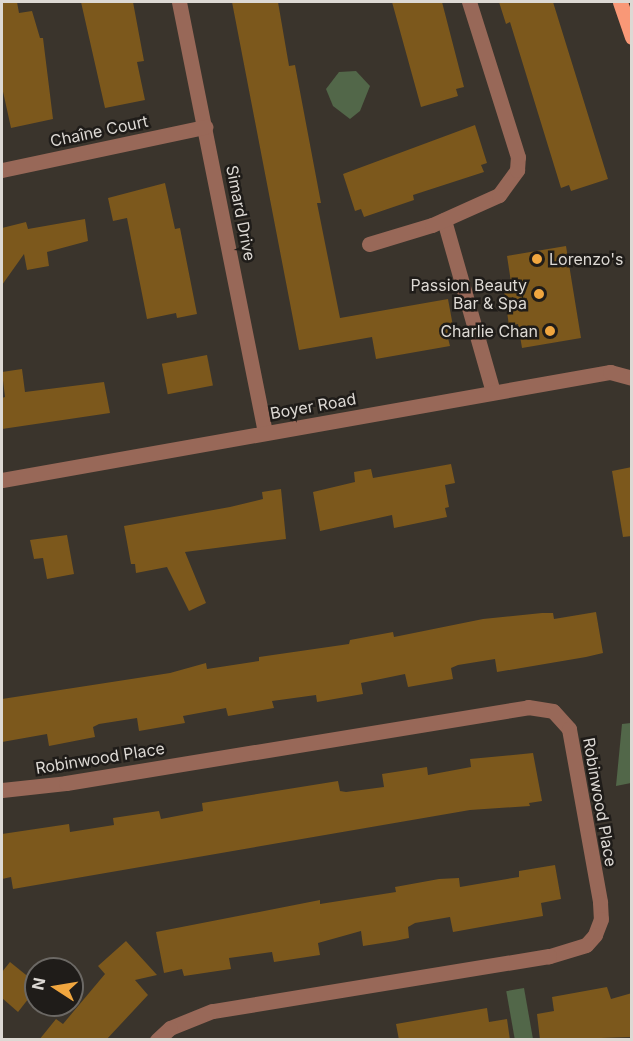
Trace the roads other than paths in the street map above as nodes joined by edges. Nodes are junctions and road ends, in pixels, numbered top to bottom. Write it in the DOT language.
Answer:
graph roads {
  1 [pos="179,2"];
  2 [pos="469,2"];
  3 [pos="620,2"];
  4 [pos="632,37"];
  5 [pos="205,127"];
  6 [pos="2,170"];
  7 [pos="444,220"];
  8 [pos="369,244"];
  9 [pos="632,378"];
  10 [pos="494,392"];
  11 [pos="265,433"];
  12 [pos="2,480"];
  13 [pos="2,790"];
  14 [pos="157,1040"];
  1 -- 5 [label="street, Simard Drive"];
  2 -- 7 [label="street"];
  3 -- 4 [label="main road"];
  5 -- 6 [label="street, Chaîne Court"];
  5 -- 11 [label="street, Simard Drive"];
  7 -- 8 [label="street"];
  7 -- 10 [label="street"];
  9 -- 10 [label="street, Boyer Road"];
  10 -- 11 [label="street, Boyer Road"];
  11 -- 12 [label="street, Boyer Road"];
  13 -- 14 [label="street, Robinwood Place"];
}
